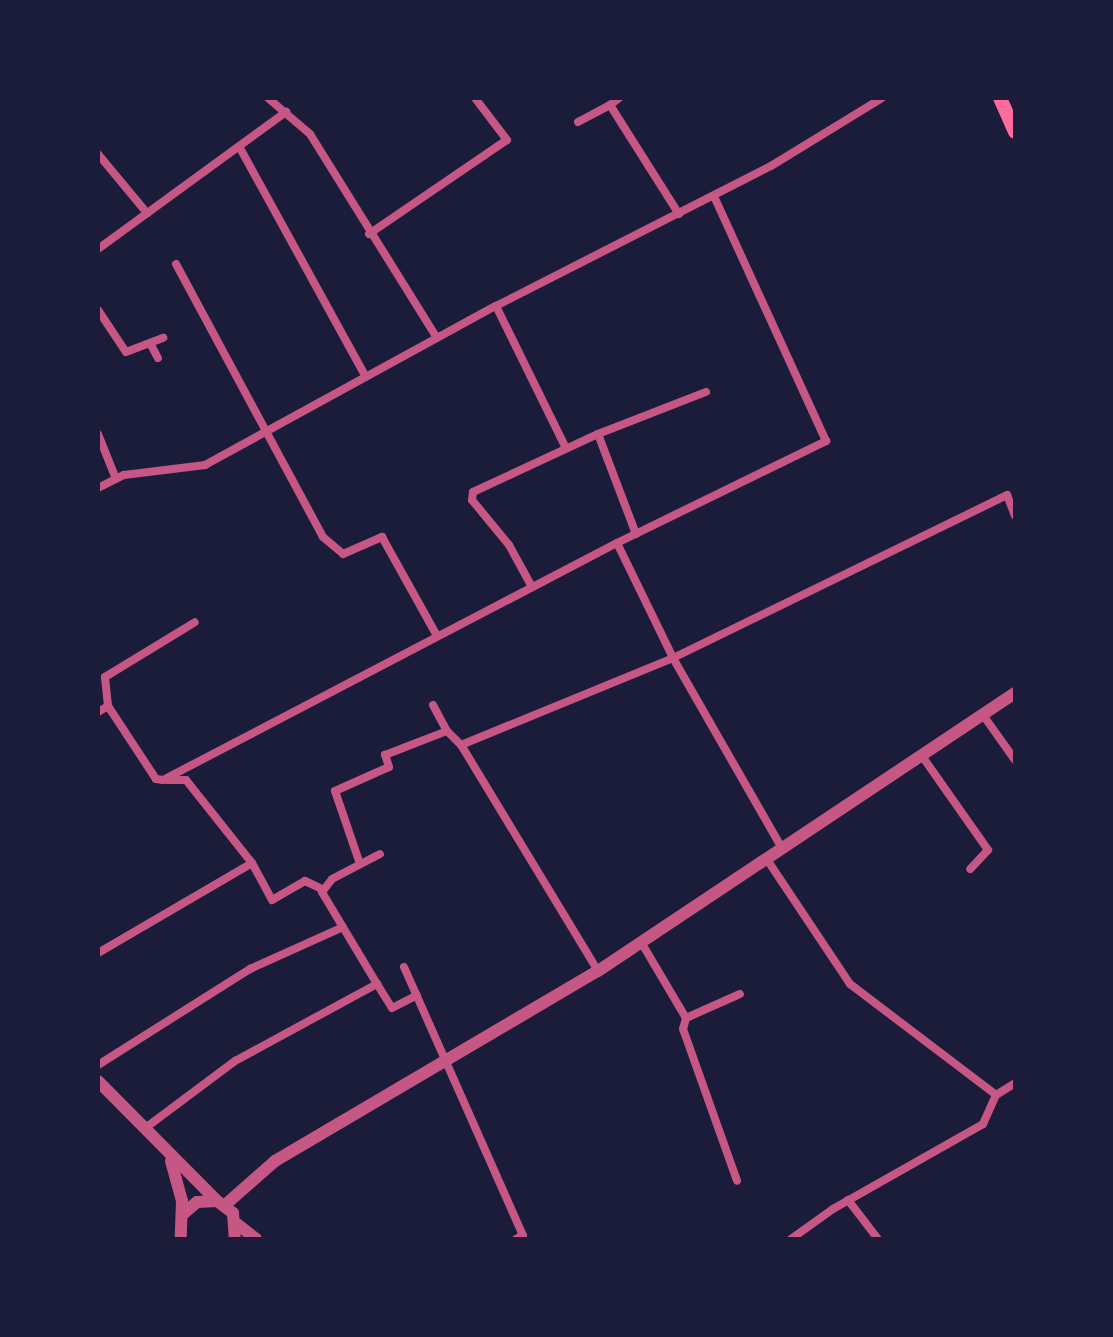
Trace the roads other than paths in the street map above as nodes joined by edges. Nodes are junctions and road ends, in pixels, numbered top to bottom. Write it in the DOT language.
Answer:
graph roads {
  1 [pos="268,98"];
  2 [pos="475,98"];
  3 [pos="619,98"];
  4 [pos="882,98"];
  5 [pos="1000,98"];
  6 [pos="610,105"];
  7 [pos="286,112"];
  8 [pos="578,122"];
  9 [pos="1015,132"];
  10 [pos="240,148"];
  11 [pos="98,154"];
  12 [pos="714,196"];
  13 [pos="147,213"];
  14 [pos="679,214"];
  15 [pos="369,234"];
  16 [pos="98,249"];
  17 [pos="176,264"];
  18 [pos="496,306"];
  19 [pos="98,310"];
  20 [pos="163,338"];
  21 [pos="437,338"];
  22 [pos="150,343"];
  23 [pos="158,358"];
  24 [pos="366,377"];
  25 [pos="706,392"];
  26 [pos="266,431"];
  27 [pos="98,434"];
  28 [pos="598,434"];
  29 [pos="565,446"];
  30 [pos="116,479"];
  31 [pos="98,488"];
  32 [pos="1015,516"];
  33 [pos="636,534"];
  34 [pos="617,543"];
  35 [pos="532,587"];
  36 [pos="195,622"];
  37 [pos="437,636"];
  38 [pos="673,658"];
  39 [pos="1015,693"];
  40 [pos="433,705"];
  41 [pos="108,706"];
  42 [pos="98,712"];
  43 [pos="983,715"];
  44 [pos="447,731"];
  45 [pos="461,745"];
  46 [pos="922,756"];
  47 [pos="1015,760"];
  48 [pos="163,780"];
  49 [pos="783,852"];
  50 [pos="380,854"];
  51 [pos="768,861"];
  52 [pos="252,863"];
  53 [pos="360,864"];
  54 [pos="970,869"];
  55 [pos="322,889"];
  56 [pos="343,927"];
  57 [pos="641,942"];
  58 [pos="98,953"];
  59 [pos="404,967"];
  60 [pos="598,971"];
  61 [pos="377,984"];
  62 [pos="740,994"];
  63 [pos="417,995"];
  64 [pos="686,1018"];
  65 [pos="445,1060"];
  66 [pos="98,1065"];
  67 [pos="98,1081"];
  68 [pos="1015,1083"];
  69 [pos="996,1095"];
  70 [pos="144,1129"];
  71 [pos="170,1158"];
  72 [pos="737,1181"];
  73 [pos="848,1200"];
  74 [pos="221,1203"];
  75 [pos="182,1215"];
  76 [pos="237,1224"];
  77 [pos="178,1237"];
  78 [pos="235,1239"];
  79 [pos="256,1239"];
  80 [pos="516,1239"];
  81 [pos="791,1239"];
  82 [pos="878,1239"];
  1 -- 7 [label="street"];
  2 -- 15 [label="street"];
  3 -- 6 [label="street"];
  4 -- 12 [label="street"];
  5 -- 9 [label="main road"];
  6 -- 8 [label="street"];
  6 -- 14 [label="street"];
  7 -- 10 [label="street"];
  7 -- 15 [label="street"];
  10 -- 13 [label="street"];
  10 -- 24 [label="street"];
  11 -- 13 [label="street"];
  12 -- 14 [label="street"];
  12 -- 33 [label="street"];
  13 -- 16 [label="street"];
  14 -- 18 [label="street"];
  15 -- 21 [label="street"];
  17 -- 26 [label="street"];
  18 -- 21 [label="street"];
  18 -- 29 [label="street"];
  19 -- 22 [label="street"];
  20 -- 22 [label="street"];
  21 -- 24 [label="street"];
  22 -- 23 [label="street"];
  24 -- 26 [label="street"];
  25 -- 28 [label="street"];
  26 -- 30 [label="street"];
  26 -- 37 [label="street"];
  27 -- 30 [label="street"];
  28 -- 29 [label="street"];
  28 -- 33 [label="street"];
  29 -- 35 [label="street"];
  30 -- 31 [label="street"];
  32 -- 38 [label="street"];
  33 -- 34 [label="street"];
  34 -- 35 [label="street"];
  34 -- 38 [label="street"];
  35 -- 37 [label="street"];
  36 -- 41 [label="street"];
  37 -- 48 [label="street"];
  38 -- 45 [label="street"];
  38 -- 49 [label="street"];
  39 -- 43 [label="street"];
  40 -- 44 [label="street"];
  41 -- 42 [label="street"];
  41 -- 48 [label="street"];
  43 -- 46 [label="street"];
  43 -- 47 [label="street"];
  44 -- 45 [label="street"];
  44 -- 53 [label="street"];
  45 -- 60 [label="street"];
  46 -- 49 [label="street"];
  46 -- 54 [label="street"];
  48 -- 52 [label="street"];
  49 -- 51 [label="street"];
  50 -- 53 [label="street"];
  51 -- 57 [label="street"];
  51 -- 69 [label="street"];
  52 -- 55 [label="street"];
  52 -- 58 [label="street"];
  53 -- 55 [label="street"];
  55 -- 56 [label="street"];
  56 -- 61 [label="street"];
  56 -- 66 [label="street"];
  57 -- 60 [label="street"];
  57 -- 64 [label="street"];
  59 -- 63 [label="street"];
  60 -- 65 [label="street"];
  61 -- 63 [label="street"];
  61 -- 70 [label="street"];
  62 -- 64 [label="street"];
  63 -- 65 [label="street"];
  64 -- 72 [label="street"];
  65 -- 74 [label="street"];
  65 -- 80 [label="street"];
  67 -- 70 [label="street"];
  68 -- 69 [label="street"];
  69 -- 73 [label="street"];
  70 -- 71 [label="street"];
  71 -- 74 [label="street"];
  71 -- 75 [label="street"];
  73 -- 81 [label="street"];
  73 -- 82 [label="street"];
  74 -- 75 [label="street"];
  74 -- 76 [label="street"];
  75 -- 77 [label="street"];
  76 -- 78 [label="street"];
  76 -- 79 [label="street"];
}
